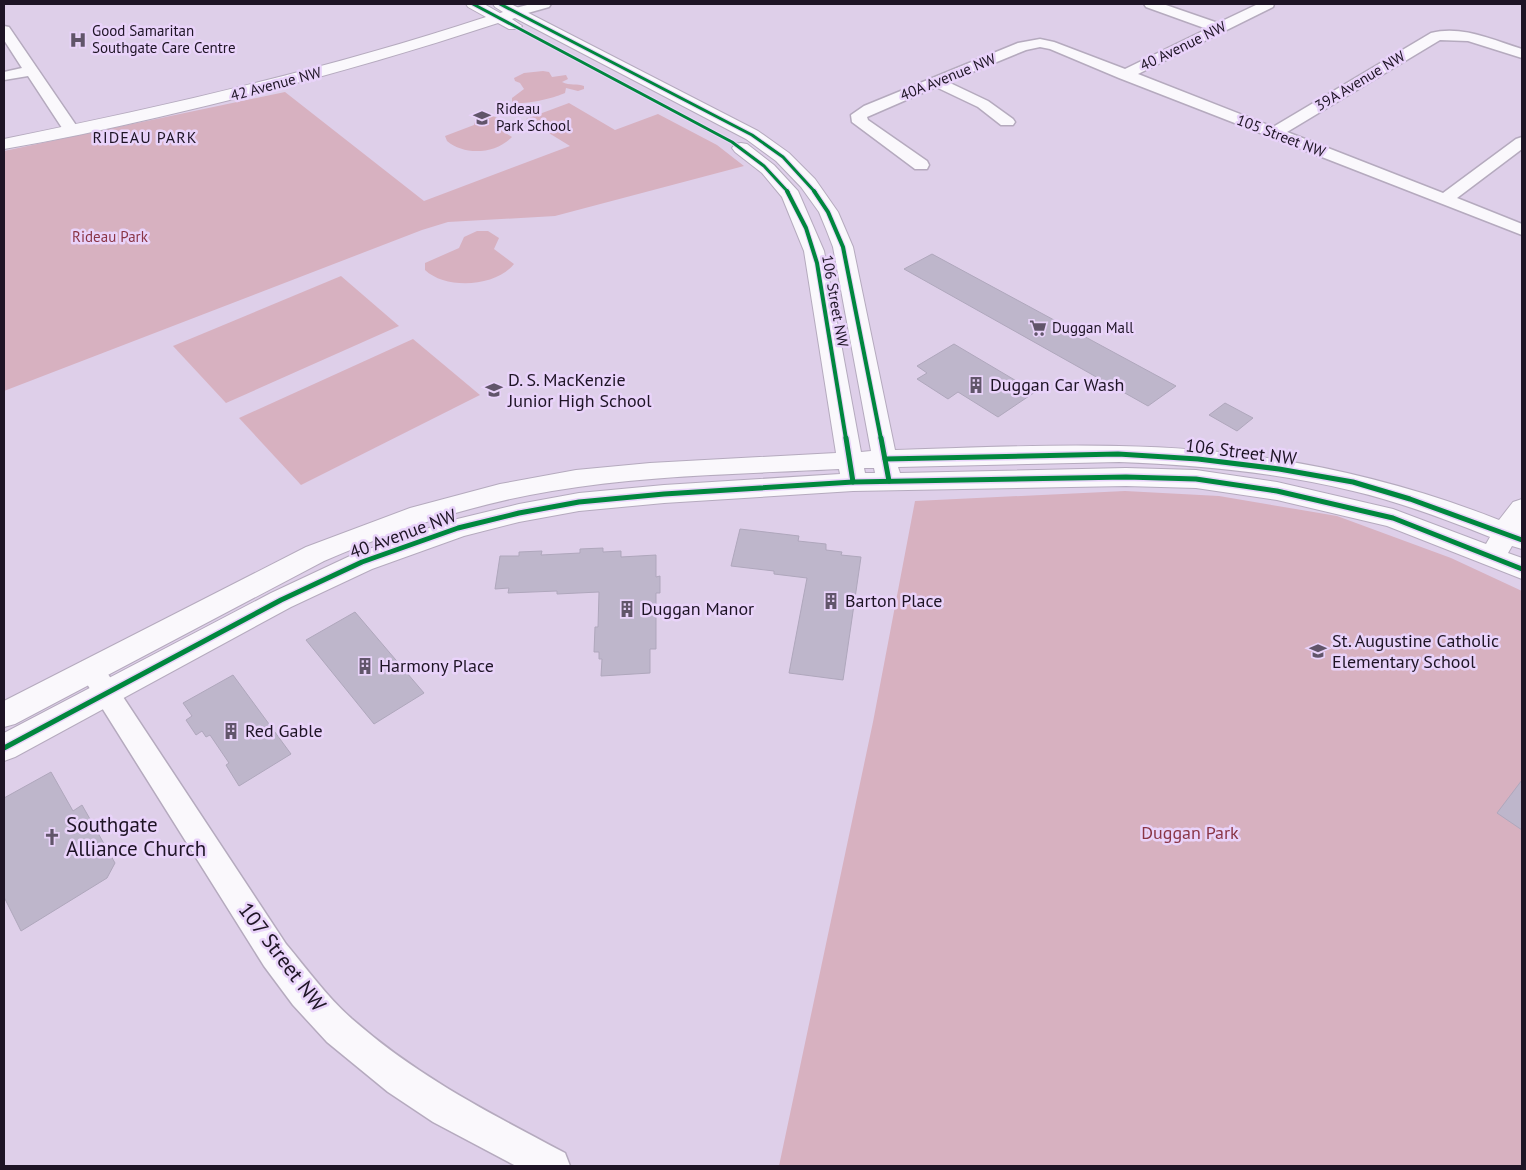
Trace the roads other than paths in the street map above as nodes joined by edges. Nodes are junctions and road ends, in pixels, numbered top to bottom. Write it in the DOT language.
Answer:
graph roads {
  1 [pos="473,4"];
  2 [pos="544,4"];
  3 [pos="1151,4"];
  4 [pos="1268,4"];
  5 [pos="500,11"];
  6 [pos="517,12"];
  7 [pos="1220,28"];
  8 [pos="4,30"];
  9 [pos="1040,43"];
  10 [pos="1522,54"];
  11 [pos="32,71"];
  12 [pos="1124,75"];
  13 [pos="4,76"];
  14 [pos="937,82"];
  15 [pos="1007,122"];
  16 [pos="72,131"];
  17 [pos="1274,133"];
  18 [pos="1522,142"];
  19 [pos="4,144"];
  20 [pos="921,165"];
  21 [pos="1444,200"];
  22 [pos="1522,230"];
  23 [pos="887,470"];
  24 [pos="852,471"];
  25 [pos="1522,508"];
  26 [pos="1514,536"];
  27 [pos="1494,557"];
  28 [pos="1522,569"];
  29 [pos="99,681"];
  30 [pos="4,715"];
  31 [pos="4,748"];
  32 [pos="552,1166"];
  1 -- 5 [label="street, 106 Street NW"];
  2 -- 6 [label="street, 42 Avenue NW"];
  3 -- 7 [label="street"];
  4 -- 7 [label="street, 40 Avenue NW"];
  5 -- 6 [label="street, 42 Avenue NW"];
  5 -- 16 [label="street, 42 Avenue NW"];
  5 -- 24 [label="street, 106 Street NW"];
  6 -- 23 [label="street, 106 Street NW"];
  7 -- 12 [label="street, 40 Avenue NW"];
  8 -- 11 [label="street"];
  9 -- 12 [label="street, 105 Street NW"];
  9 -- 14 [label="street, 40A Avenue NW"];
  10 -- 17 [label="street, 39A Avenue NW"];
  11 -- 13 [label="street"];
  11 -- 16 [label="street"];
  12 -- 17 [label="street, 105 Street NW"];
  14 -- 15 [label="street"];
  14 -- 20 [label="street, 40A Avenue NW"];
  16 -- 19 [label="street, 42 Avenue NW"];
  17 -- 21 [label="street, 105 Street NW"];
  18 -- 21 [label="street"];
  21 -- 22 [label="street, 105 Street NW"];
  23 -- 24 [label="street, 40 Avenue NW"];
  23 -- 26 [label="street, 106 Street NW"];
  23 -- 27 [label="street, 106 Street NW"];
  24 -- 29 [label="street, 40 Avenue NW"];
  25 -- 26 [label="street"];
  26 -- 27 [label="street"];
  27 -- 28 [label="street, 106 Street NW"];
  29 -- 30 [label="street, 40 Avenue NW"];
  29 -- 31 [label="street, 40 Avenue NW"];
  29 -- 32 [label="street, 107 Street NW"];
}
